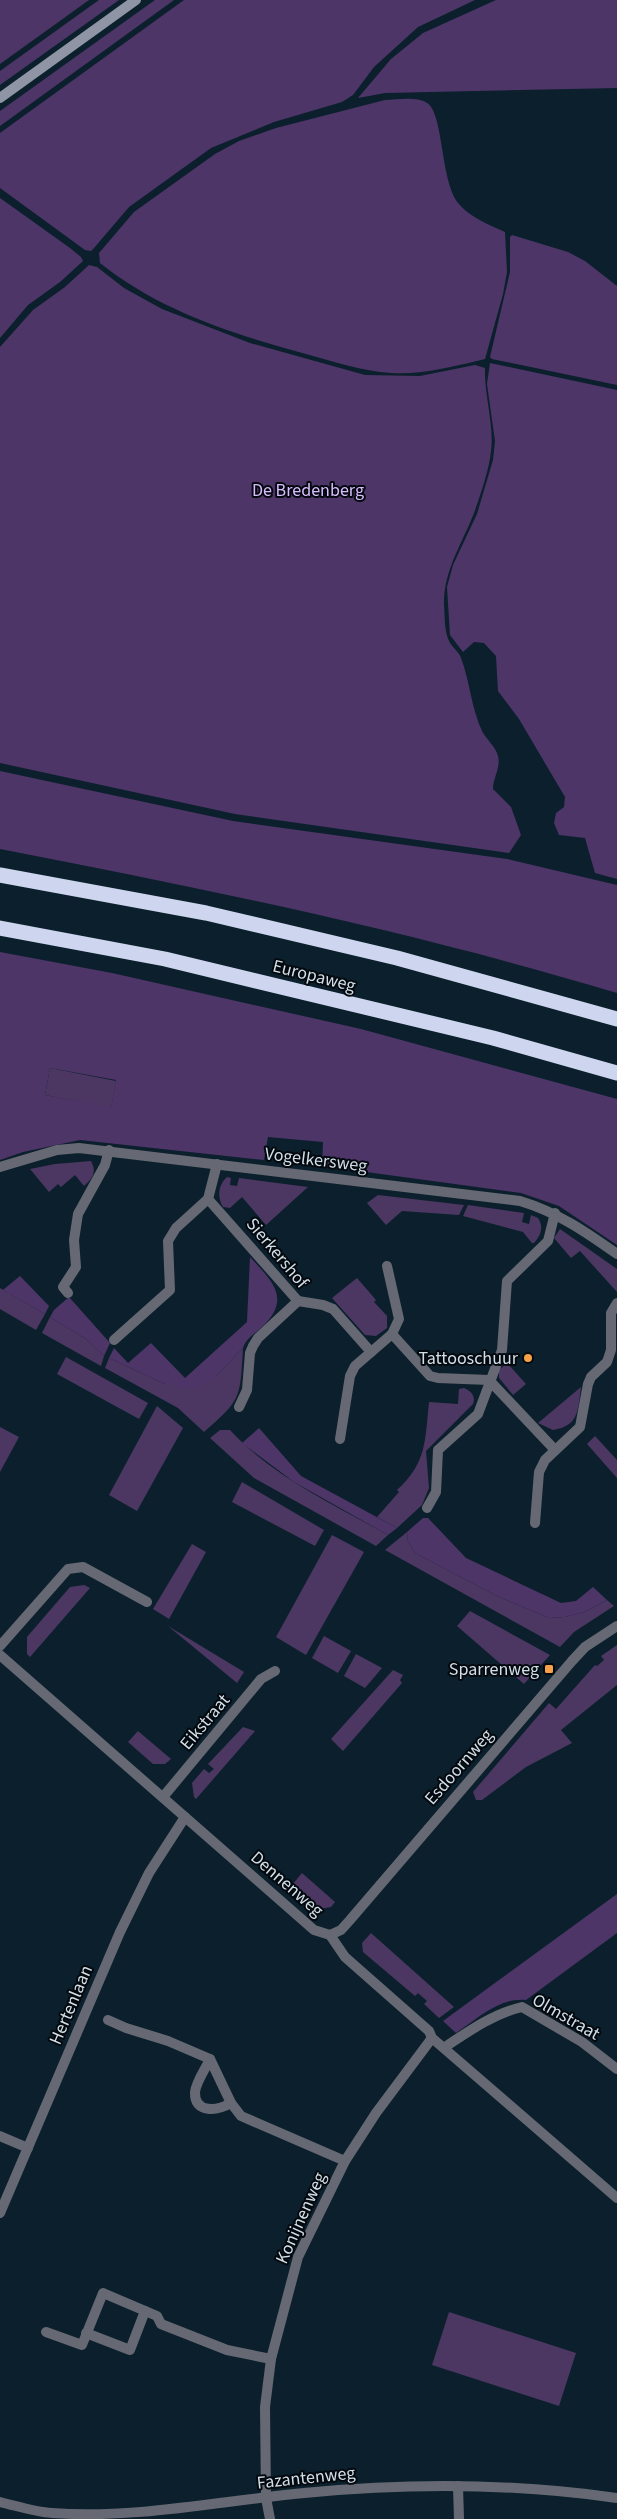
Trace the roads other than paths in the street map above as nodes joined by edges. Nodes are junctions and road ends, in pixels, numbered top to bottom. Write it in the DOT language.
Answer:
graph roads {
  1 [pos="136,0"];
  2 [pos="0,98"];
  3 [pos="0,875"];
  4 [pos="0,928"];
  5 [pos="617,1019"];
  6 [pos="617,1073"];
  7 [pos="109,1150"];
  8 [pos="217,1164"];
  9 [pos="0,1167"];
  10 [pos="208,1198"];
  11 [pos="555,1213"];
  12 [pos="617,1254"];
  13 [pos="387,1266"];
  14 [pos="68,1293"];
  15 [pos="298,1301"];
  16 [pos="617,1303"];
  17 [pos="392,1334"];
  18 [pos="114,1340"];
  19 [pos="371,1352"];
  20 [pos="489,1380"];
  21 [pos="239,1407"];
  22 [pos="340,1439"];
  23 [pos="555,1450"];
  24 [pos="427,1508"];
  25 [pos="535,1523"];
  26 [pos="147,1602"];
  27 [pos="617,1626"];
  28 [pos="0,1646"];
  29 [pos="0,1655"];
  30 [pos="276,1672"];
  31 [pos="163,1797"];
  32 [pos="185,1817"];
  33 [pos="330,1935"];
  34 [pos="108,2020"];
  35 [pos="432,2038"];
  36 [pos="445,2047"];
  37 [pos="210,2059"];
  38 [pos="617,2069"];
  39 [pos="231,2103"];
  40 [pos="0,2136"];
  41 [pos="28,2148"];
  42 [pos="345,2161"];
  43 [pos="617,2198"];
  44 [pos="0,2213"];
  45 [pos="145,2311"];
  46 [pos="46,2332"];
  47 [pos="86,2333"];
  48 [pos="271,2359"];
  49 [pos="458,2486"];
  50 [pos="266,2498"];
  51 [pos="617,2498"];
  52 [pos="0,2502"];
  53 [pos="270,2519"];
  54 [pos="458,2519"];
  1 -- 2 [label="main road"];
  3 -- 5 [label="highway, Europaweg"];
  4 -- 6 [label="highway, Europaweg"];
  7 -- 8 [label="street, Vogelkersweg"];
  7 -- 9 [label="street, Vogelkersweg"];
  7 -- 14 [label="street"];
  8 -- 10 [label="street"];
  8 -- 11 [label="street, Vogelkersweg"];
  10 -- 15 [label="street, Sierkershof"];
  10 -- 18 [label="street"];
  11 -- 12 [label="street, Vogelkersweg"];
  11 -- 20 [label="street"];
  13 -- 17 [label="street"];
  15 -- 19 [label="street"];
  15 -- 21 [label="street, Sierkershof"];
  16 -- 23 [label="street"];
  17 -- 19 [label="street"];
  17 -- 20 [label="street"];
  19 -- 22 [label="street"];
  20 -- 23 [label="street"];
  20 -- 24 [label="street"];
  23 -- 25 [label="street"];
  26 -- 28 [label="street"];
  27 -- 33 [label="street, Esdoornweg"];
  29 -- 31 [label="street, Dennenweg"];
  30 -- 31 [label="street, Eikstraat"];
  31 -- 32 [label="street, Dennenweg"];
  32 -- 33 [label="street, Dennenweg"];
  32 -- 41 [label="street, Hertenlaan"];
  33 -- 35 [label="street, Dennenweg"];
  34 -- 37 [label="street"];
  35 -- 36 [label="street, Dennenweg"];
  35 -- 42 [label="street, Konijnenweg"];
  36 -- 38 [label="street, Olmstraat"];
  36 -- 43 [label="street, Dennenweg"];
  37 -- 39 [label="street"];
  37 -- 39 [label="street"];
  39 -- 42 [label="street"];
  40 -- 41 [label="street"];
  41 -- 44 [label="street, Hertenlaan"];
  42 -- 48 [label="street, Konijnenweg"];
  45 -- 47 [label="street"];
  45 -- 47 [label="street"];
  45 -- 48 [label="street"];
  46 -- 47 [label="street"];
  48 -- 50 [label="street, Konijnenweg"];
  49 -- 50 [label="street, Fazantenweg"];
  49 -- 51 [label="street, Fazantenweg"];
  49 -- 54 [label="street"];
  50 -- 52 [label="street, Fazantenweg"];
  50 -- 53 [label="street, Konijnenweg"];
}
